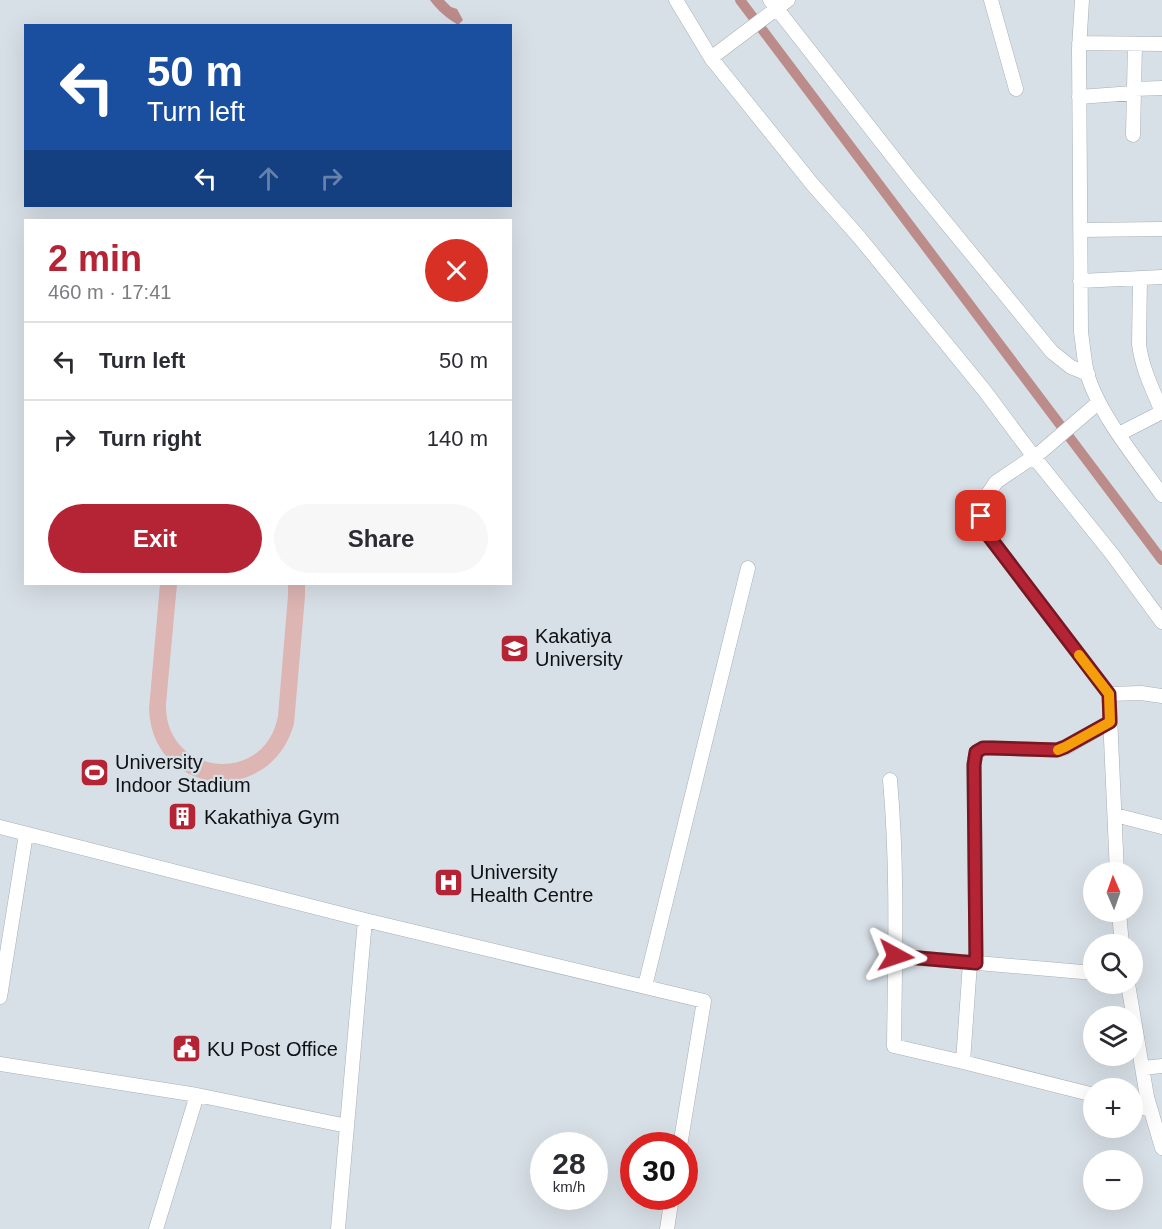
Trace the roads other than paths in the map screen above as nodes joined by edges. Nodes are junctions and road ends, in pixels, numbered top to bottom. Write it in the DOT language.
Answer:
graph roads {
  1 [pos="676,0"];
  2 [pos="991,0"];
  3 [pos="1082,0"];
  4 [pos="776,5"];
  5 [pos="1079,43"];
  6 [pos="1135,44"];
  7 [pos="1162,44"];
  8 [pos="711,58"];
  9 [pos="1162,88"];
  10 [pos="1016,89"];
  11 [pos="1134,91"];
  12 [pos="1079,97"];
  13 [pos="1133,135"];
  14 [pos="1162,228"];
  15 [pos="1080,230"];
  16 [pos="1162,277"];
  17 [pos="1140,279"];
  18 [pos="1080,281"];
  19 [pos="1088,374"];
  20 [pos="1095,407"];
  21 [pos="1162,412"];
  22 [pos="1119,434"];
  23 [pos="1038,454"];
  24 [pos="1162,495"];
  25 [pos="748,568"];
  26 [pos="1162,622"];
  27 [pos="1109,694"];
  28 [pos="1162,696"];
  29 [pos="1110,722"];
  30 [pos="890,780"];
  31 [pos="1115,815"];
  32 [pos="0,827"];
  33 [pos="1162,827"];
  34 [pos="26,834"];
  35 [pos="1117,862"];
  36 [pos="365,920"];
  37 [pos="896,956"];
  38 [pos="973,963"];
  39 [pos="1083,972"];
  40 [pos="645,986"];
  41 [pos="1130,994"];
  42 [pos="0,997"];
  43 [pos="963,1062"];
  44 [pos="0,1064"];
  45 [pos="1162,1066"];
  46 [pos="1143,1068"];
  47 [pos="1083,1092"];
  48 [pos="197,1095"];
  49 [pos="1162,1097"];
  50 [pos="1149,1104"];
  51 [pos="1143,1105"];
  52 [pos="347,1126"];
  53 [pos="682,1132"];
  54 [pos="1162,1148"];
  55 [pos="670,1210"];
  56 [pos="156,1229"];
  57 [pos="338,1229"];
  58 [pos="667,1229"];
  1 -- 8 [label="street"];
  2 -- 10 [label="street"];
  3 -- 5 [label="street"];
  4 -- 8 [label="street"];
  4 -- 19 [label="street"];
  5 -- 6 [label="street"];
  5 -- 12 [label="street"];
  6 -- 7 [label="street"];
  6 -- 11 [label="street"];
  8 -- 23 [label="street"];
  9 -- 11 [label="street"];
  11 -- 12 [label="street"];
  11 -- 13 [label="street"];
  12 -- 15 [label="street"];
  14 -- 15 [label="street"];
  15 -- 18 [label="street"];
  16 -- 17 [label="street"];
  17 -- 18 [label="street"];
  17 -- 21 [label="street"];
  18 -- 19 [label="street"];
  19 -- 20 [label="street"];
  20 -- 22 [label="street"];
  20 -- 23 [label="street"];
  21 -- 22 [label="street"];
  22 -- 24 [label="street"];
  23 -- 26 [label="street"];
  23 -- 27 [label="street"];
  25 -- 40 [label="street"];
  27 -- 28 [label="street"];
  27 -- 29 [label="street"];
  29 -- 31 [label="street"];
  29 -- 38 [label="street"];
  30 -- 37 [label="street"];
  31 -- 33 [label="street"];
  31 -- 35 [label="street"];
  32 -- 34 [label="street"];
  34 -- 36 [label="street"];
  34 -- 42 [label="street"];
  36 -- 40 [label="street"];
  36 -- 52 [label="street"];
  37 -- 38 [label="street"];
  37 -- 43 [label="street"];
  38 -- 39 [label="street"];
  38 -- 43 [label="street"];
  40 -- 53 [label="street"];
  41 -- 46 [label="street"];
  43 -- 47 [label="street"];
  44 -- 48 [label="street"];
  45 -- 46 [label="street"];
  46 -- 50 [label="street"];
  48 -- 52 [label="street"];
  48 -- 56 [label="street"];
  49 -- 50 [label="street"];
  50 -- 51 [label="street"];
  50 -- 54 [label="street"];
  52 -- 57 [label="street"];
  55 -- 58 [label="street"];
}
